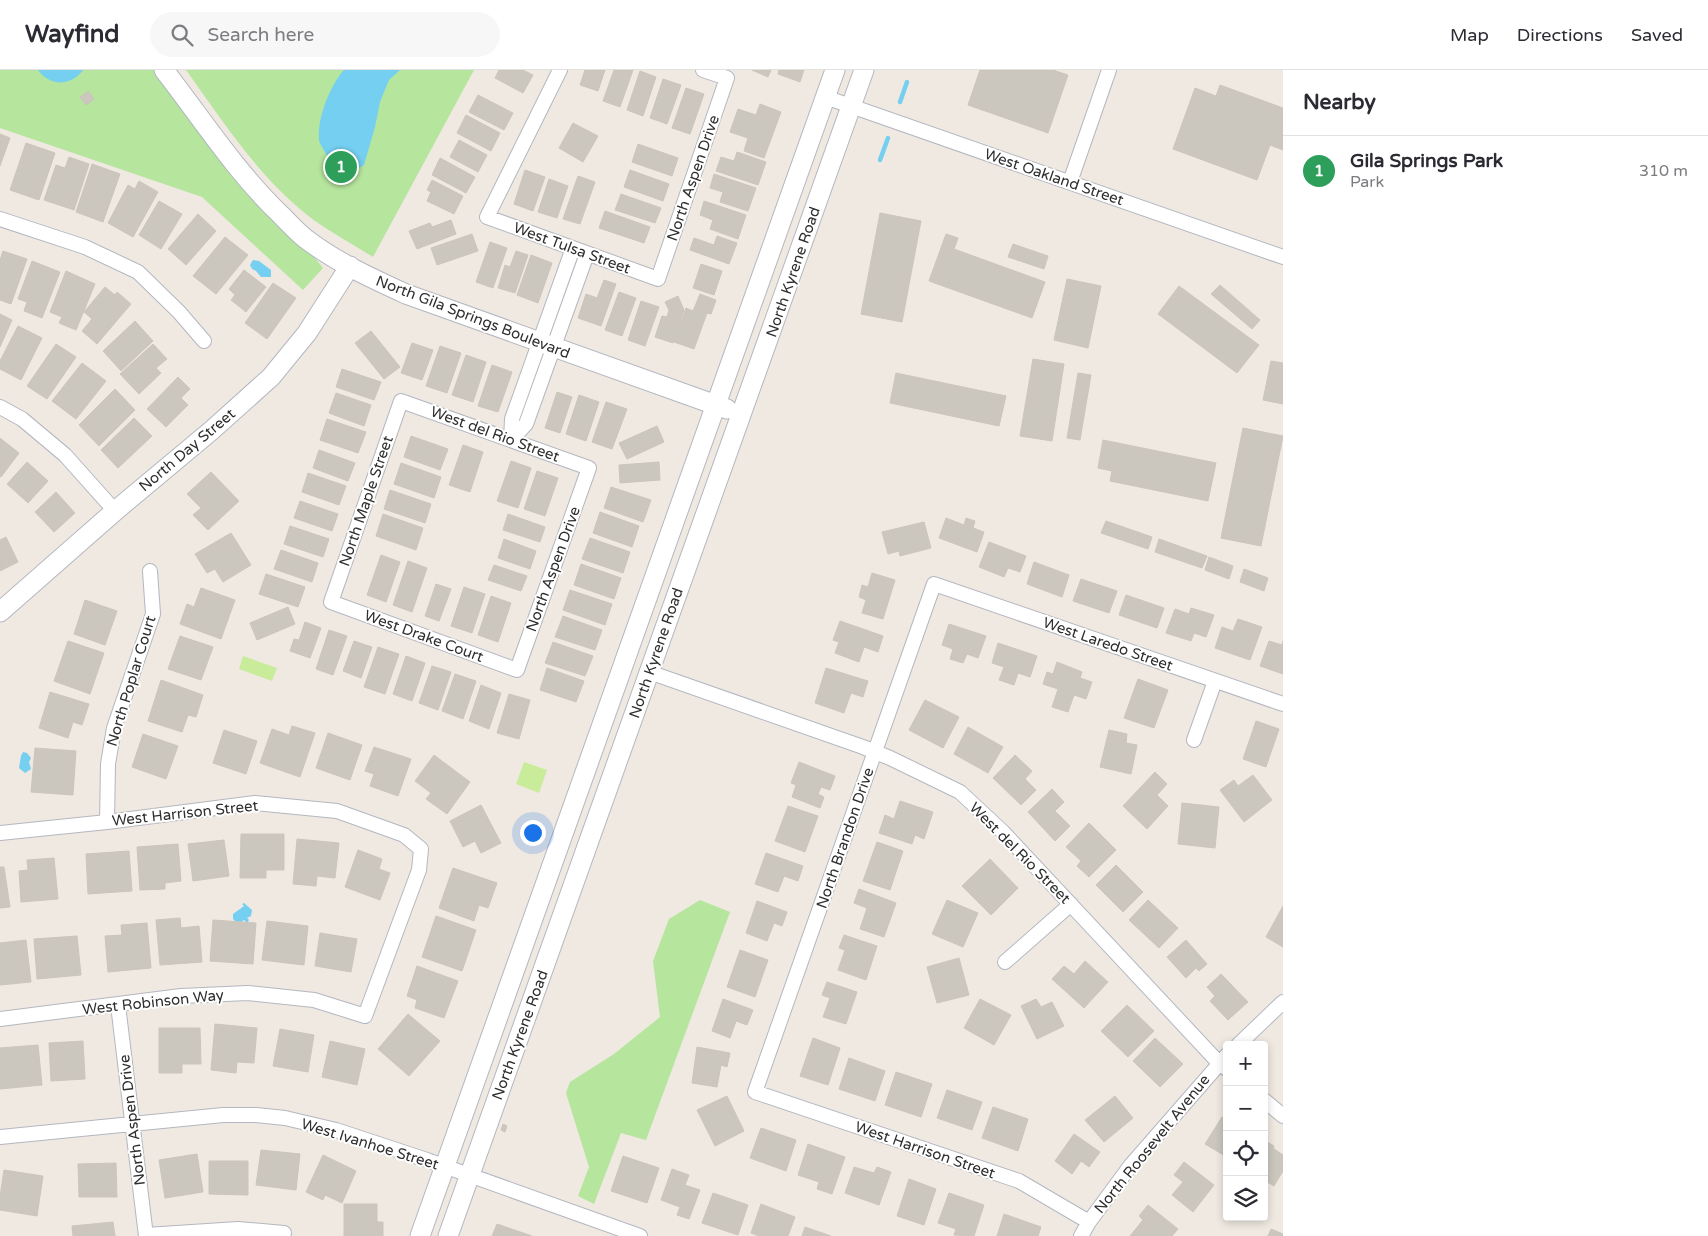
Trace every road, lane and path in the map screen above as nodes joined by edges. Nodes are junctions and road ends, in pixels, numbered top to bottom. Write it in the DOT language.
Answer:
graph roads {
  1 [pos="164,70"];
  2 [pos="560,70"];
  3 [pos="703,70"];
  4 [pos="835,70"];
  5 [pos="864,70"];
  6 [pos="1109,70"];
  7 [pos="826,97"];
  8 [pos="851,106"];
  9 [pos="1070,182"];
  10 [pos="0,219"];
  11 [pos="573,248"];
  12 [pos="587,254"];
  13 [pos="1283,257"];
  14 [pos="350,266"];
  15 [pos="658,279"];
  16 [pos="204,341"];
  17 [pos="547,346"];
  18 [pos="400,401"];
  19 [pos="716,405"];
  20 [pos="0,407"];
  21 [pos="742,415"];
  22 [pos="511,440"];
  23 [pos="590,468"];
  24 [pos="114,511"];
  25 [pos="150,571"];
  26 [pos="934,584"];
  27 [pos="331,602"];
  28 [pos="0,612"];
  29 [pos="517,670"];
  30 [pos="649,672"];
  31 [pos="1215,681"];
  32 [pos="1283,704"];
  33 [pos="1194,740"];
  34 [pos="875,752"];
  35 [pos="107,822"];
  36 [pos="0,833"];
  37 [pos="1071,904"];
  38 [pos="1005,962"];
  39 [pos="1283,1002"];
  40 [pos="118,1005"];
  41 [pos="365,1016"];
  42 [pos="0,1019"];
  43 [pos="1242,1041"];
  44 [pos="1223,1061"];
  45 [pos="1223,1063"];
  46 [pos="755,1092"];
  47 [pos="1268,1103"];
  48 [pos="1283,1116"];
  49 [pos="133,1124"];
  50 [pos="0,1137"];
  51 [pos="445,1166"];
  52 [pos="470,1175"];
  53 [pos="1089,1222"];
  54 [pos="284,1233"];
  55 [pos="146,1235"];
  56 [pos="420,1236"];
  57 [pos="448,1236"];
  58 [pos="640,1236"];
  59 [pos="1081,1236"];
  1 -- 14 [label="main road, North Gila Springs Boulevard"];
  2 -- 11 [label="street, West Tulsa Street"];
  3 -- 15 [label="street, North Aspen Drive"];
  4 -- 7 [label="main road, North Kyrene Road"];
  5 -- 8 [label="main road, North Kyrene Road"];
  6 -- 9 [label="street"];
  7 -- 8 [label="street, West Oakland Street"];
  7 -- 19 [label="main road, North Kyrene Road"];
  8 -- 9 [label="street, West Oakland Street"];
  8 -- 21 [label="main road, North Kyrene Road"];
  9 -- 13 [label="street, West Oakland Street"];
  10 -- 16 [label="street"];
  11 -- 12 [label="street, West Tulsa Street"];
  11 -- 17 [label="street"];
  12 -- 15 [label="street, West Tulsa Street"];
  12 -- 17 [label="street"];
  14 -- 17 [label="main road, North Gila Springs Boulevard"];
  14 -- 24 [label="main road, North Day Street"];
  17 -- 19 [label="main road, North Gila Springs Boulevard"];
  17 -- 22 [label="street"];
  18 -- 22 [label="street, West del Rio Street"];
  18 -- 27 [label="street, North Maple Street"];
  19 -- 21 [label="main road, North Gila Springs Boulevard"];
  19 -- 51 [label="main road, North Kyrene Road"];
  20 -- 24 [label="street"];
  21 -- 30 [label="main road, North Kyrene Road"];
  22 -- 23 [label="street, West del Rio Street"];
  23 -- 29 [label="street, North Aspen Drive"];
  24 -- 28 [label="main road, North Day Street"];
  25 -- 35 [label="street, North Poplar Court"];
  26 -- 31 [label="street, West Laredo Street"];
  26 -- 34 [label="street, North Brandon Drive"];
  27 -- 29 [label="street, West Drake Court"];
  30 -- 34 [label="street, West del Rio Street"];
  30 -- 52 [label="main road, North Kyrene Road"];
  31 -- 32 [label="street, West Laredo Street"];
  31 -- 33 [label="street"];
  34 -- 37 [label="street, West del Rio Street"];
  34 -- 46 [label="street, North Brandon Drive"];
  35 -- 36 [label="street, West Harrison Street"];
  35 -- 41 [label="street, West Harrison Street"];
  37 -- 38 [label="street"];
  37 -- 44 [label="street, West del Rio Street"];
  39 -- 43 [label="street"];
  40 -- 41 [label="street, West Robinson Way"];
  40 -- 42 [label="street, West Robinson Way"];
  40 -- 49 [label="street, North Aspen Drive"];
  45 -- 53 [label="street, North Roosevelt Avenue"];
  46 -- 53 [label="street, West Harrison Street"];
  47 -- 48 [label="street"];
  49 -- 50 [label="street, West Ivanhoe Street"];
  49 -- 51 [label="street, West Ivanhoe Street"];
  49 -- 55 [label="street, North Aspen Drive"];
  51 -- 52 [label="street, West Ivanhoe Street"];
  51 -- 56 [label="main road, North Kyrene Road"];
  52 -- 57 [label="main road, North Kyrene Road"];
  52 -- 58 [label="street, West Ivanhoe Street"];
  53 -- 59 [label="street, North Roosevelt Avenue"];
  54 -- 55 [label="street"];
}
